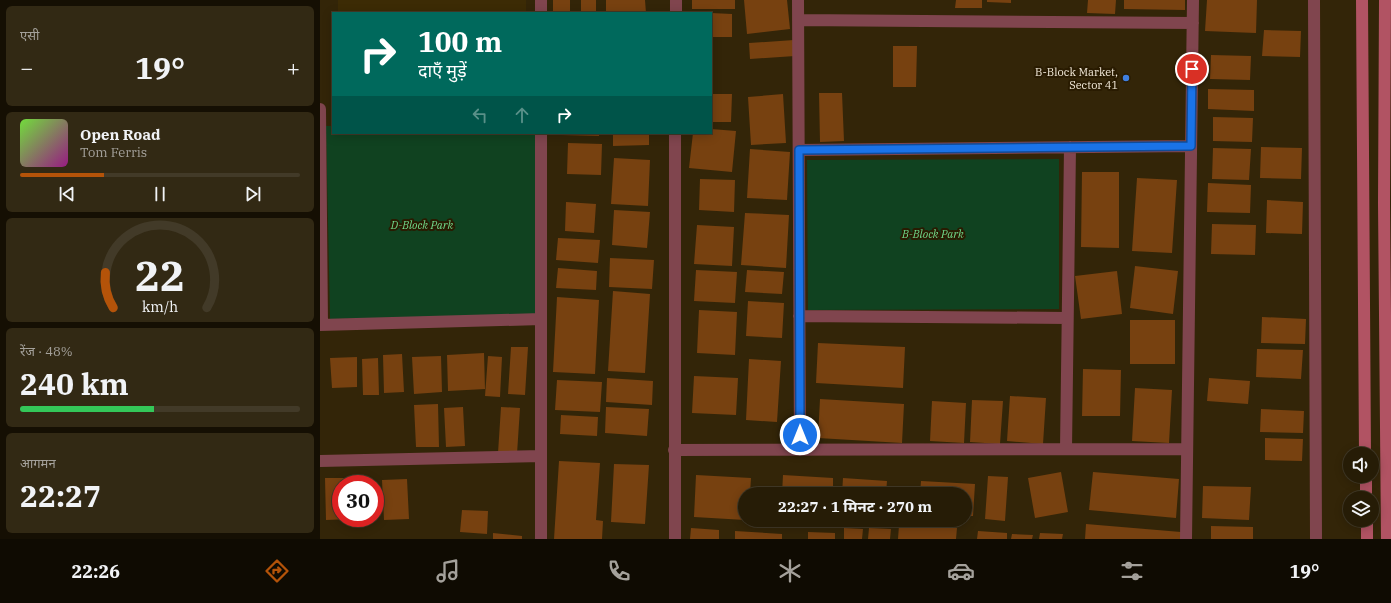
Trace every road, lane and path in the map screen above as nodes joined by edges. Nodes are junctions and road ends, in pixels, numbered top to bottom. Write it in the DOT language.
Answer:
graph roads {
  1 [pos="541,0"];
  2 [pos="676,0"];
  3 [pos="798,0"];
  4 [pos="1193,0"];
  5 [pos="1314,0"];
  6 [pos="1362,0"];
  7 [pos="1385,0"];
  8 [pos="541,12"];
  9 [pos="676,12"];
  10 [pos="798,20"];
  11 [pos="1193,23"];
  12 [pos="320,109"];
  13 [pos="541,134"];
  14 [pos="675,134"];
  15 [pos="1191,146"];
  16 [pos="1070,147"];
  17 [pos="799,150"];
  18 [pos="799,316"];
  19 [pos="1067,318"];
  20 [pos="541,319"];
  21 [pos="321,325"];
  22 [pos="1366,447"];
  23 [pos="1066,449"];
  24 [pos="1187,449"];
  25 [pos="674,450"];
  26 [pos="800,450"];
  27 [pos="541,456"];
  28 [pos="320,461"];
  29 [pos="1366,527"];
  30 [pos="541,539"];
  31 [pos="675,539"];
  32 [pos="1186,539"];
  33 [pos="1316,539"];
  34 [pos="1367,539"];
  35 [pos="1387,539"];
  1 -- 8 [label="street"];
  2 -- 9 [label="street"];
  3 -- 10 [label="street"];
  4 -- 11 [label="street"];
  5 -- 33 [label="street"];
  6 -- 22 [label="street"];
  7 -- 35 [label="street"];
  10 -- 11 [label="street"];
  10 -- 17 [label="street"];
  11 -- 15 [label="street"];
  12 -- 21 [label="street"];
  13 -- 20 [label="street"];
  14 -- 25 [label="street"];
  15 -- 16 [label="street"];
  15 -- 24 [label="street"];
  16 -- 17 [label="street"];
  16 -- 19 [label="street"];
  17 -- 18 [label="street"];
  18 -- 19 [label="street"];
  18 -- 26 [label="street"];
  19 -- 23 [label="street"];
  20 -- 21 [label="street"];
  20 -- 27 [label="street"];
  23 -- 24 [label="street"];
  23 -- 26 [label="street"];
  24 -- 32 [label="street"];
  25 -- 26 [label="street"];
  25 -- 31 [label="street"];
  27 -- 28 [label="street"];
  27 -- 30 [label="street"];
  29 -- 34 [label="street"];
}
